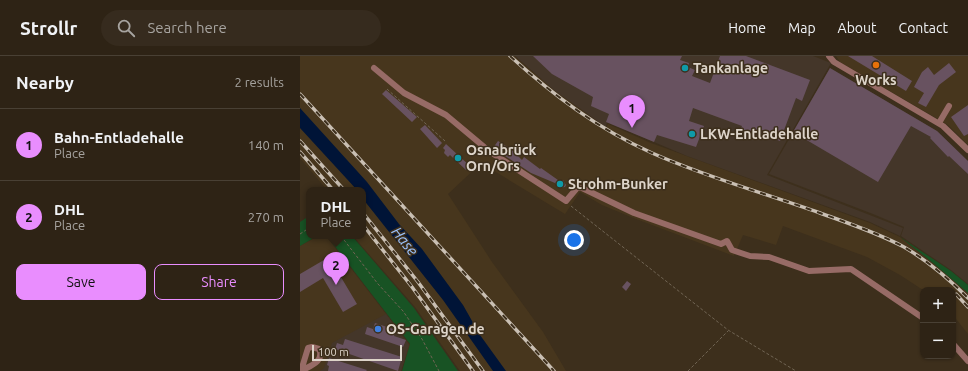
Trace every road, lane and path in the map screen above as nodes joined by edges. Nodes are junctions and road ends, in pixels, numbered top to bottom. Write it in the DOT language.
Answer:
graph roads {
  1 [pos="831,56"];
  2 [pos="374,68"];
  3 [pos="387,89"];
  4 [pos="421,103"];
  5 [pos="949,106"];
  6 [pos="413,112"];
  7 [pos="939,123"];
  8 [pos="445,141"];
  9 [pos="968,150"];
  10 [pos="566,201"];
  11 [pos="343,239"];
  12 [pos="920,316"];
  13 [pos="728,330"];
  14 [pos="956,347"];
  15 [pos="302,356"];
  16 [pos="968,361"];
  17 [pos="301,371"];
  18 [pos="439,371"];
  19 [pos="688,371"];
  20 [pos="796,371"];
  1 -- 7 [label="street"];
  2 -- 4 [label="street"];
  3 -- 6 [label="path"];
  4 -- 6 [label="path"];
  4 -- 10 [label="street"];
  5 -- 7 [label="street"];
  6 -- 8 [label="path"];
  7 -- 9 [label="street"];
  10 -- 12 [label="street"];
  10 -- 13 [label="path"];
  11 -- 18 [label="path"];
  13 -- 19 [label="path"];
  13 -- 20 [label="path"];
  14 -- 16 [label="street"];
  15 -- 17 [label="street"];
  15 -- 17 [label="street"];
}
